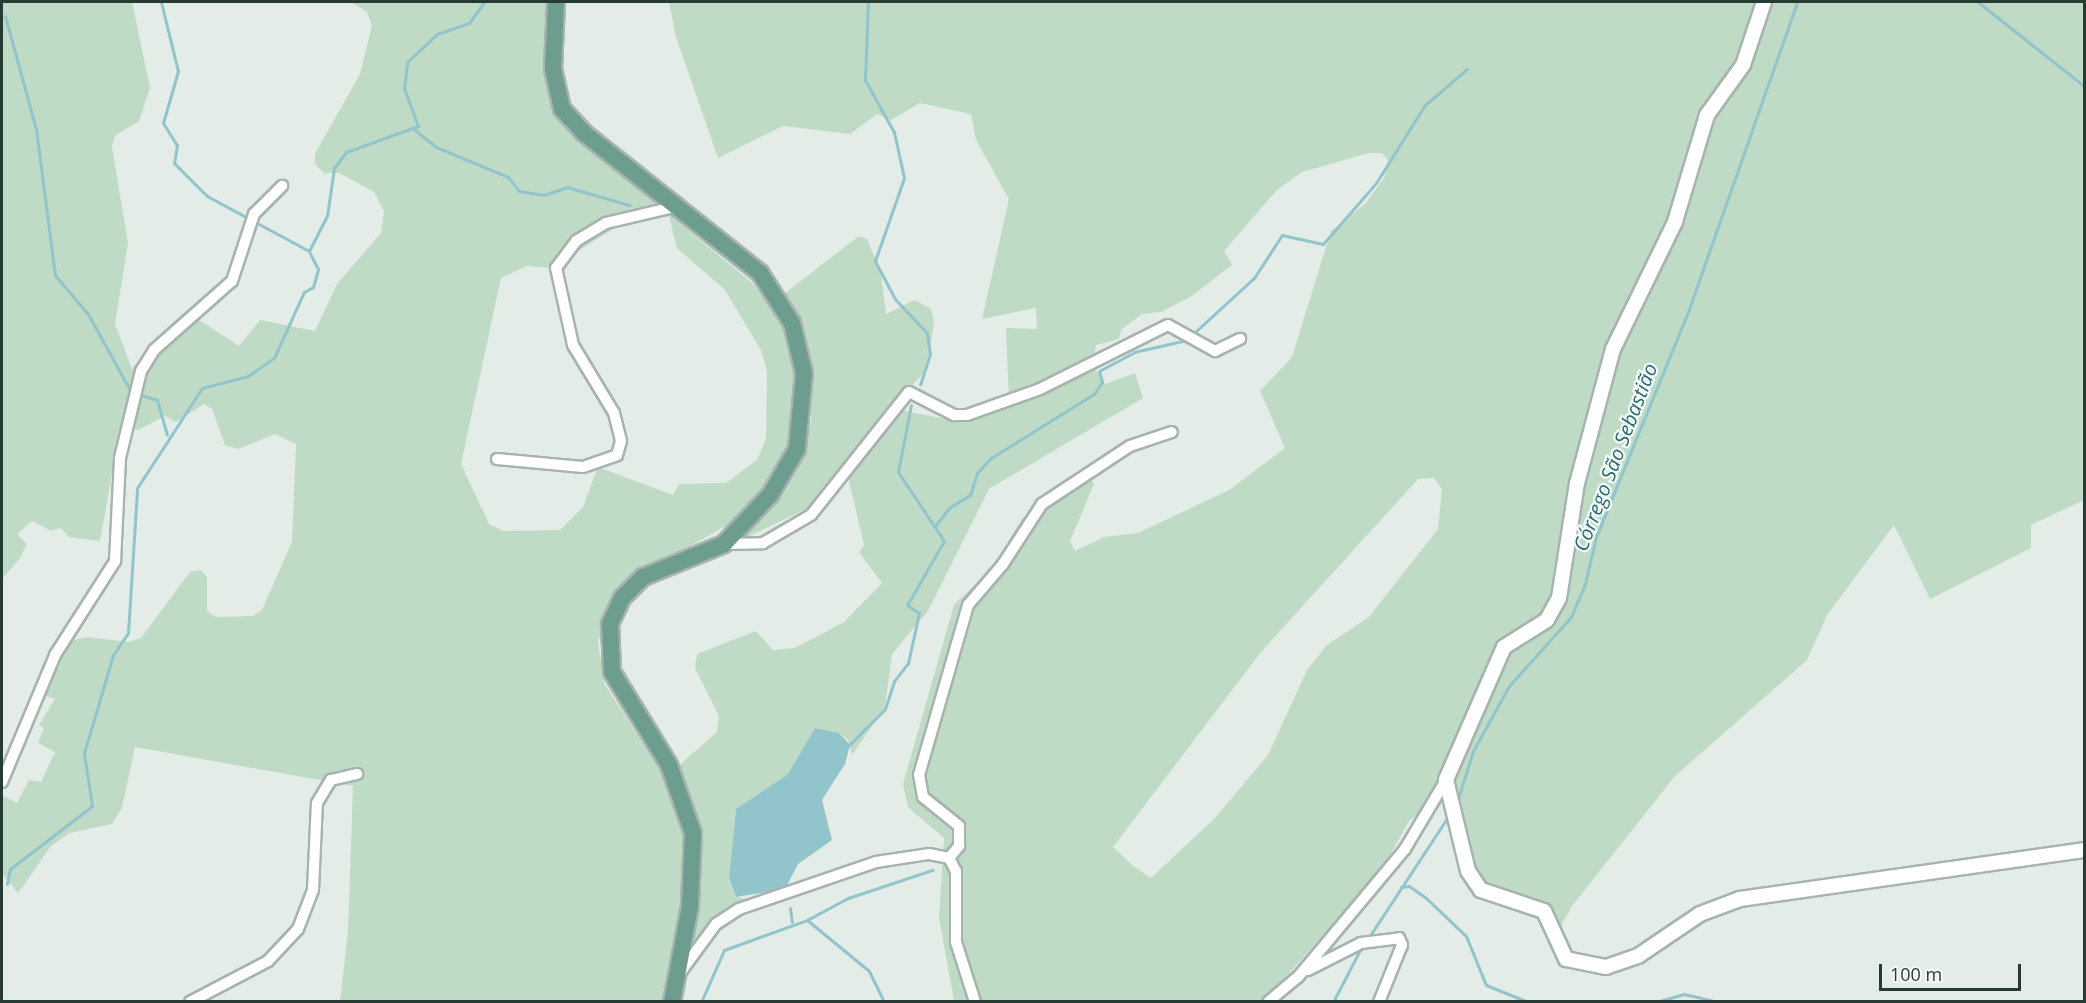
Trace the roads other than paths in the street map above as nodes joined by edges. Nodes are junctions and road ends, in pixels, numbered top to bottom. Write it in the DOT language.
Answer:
graph roads {
  1 [pos="556,2"];
  2 [pos="1764,2"];
  3 [pos="282,186"];
  4 [pos="678,206"];
  5 [pos="1239,339"];
  6 [pos="1172,432"];
  7 [pos="497,459"];
  8 [pos="724,544"];
  9 [pos="357,774"];
  10 [pos="1446,780"];
  11 [pos="2,782"];
  12 [pos="2085,850"];
  13 [pos="949,858"];
  14 [pos="678,975"];
  15 [pos="1298,977"];
  16 [pos="190,1002"];
  17 [pos="672,1002"];
  18 [pos="975,1002"];
  19 [pos="1268,1002"];
  20 [pos="1379,1002"];
  1 -- 4 [label="main road"];
  2 -- 10 [label="street"];
  3 -- 11 [label="street"];
  4 -- 7 [label="street"];
  4 -- 8 [label="main road"];
  5 -- 8 [label="street"];
  6 -- 13 [label="street"];
  8 -- 14 [label="main road"];
  9 -- 16 [label="street"];
  10 -- 12 [label="street"];
  10 -- 15 [label="street"];
  13 -- 14 [label="street"];
  13 -- 18 [label="street"];
  14 -- 17 [label="main road"];
  15 -- 19 [label="street"];
  15 -- 20 [label="street"];
}
